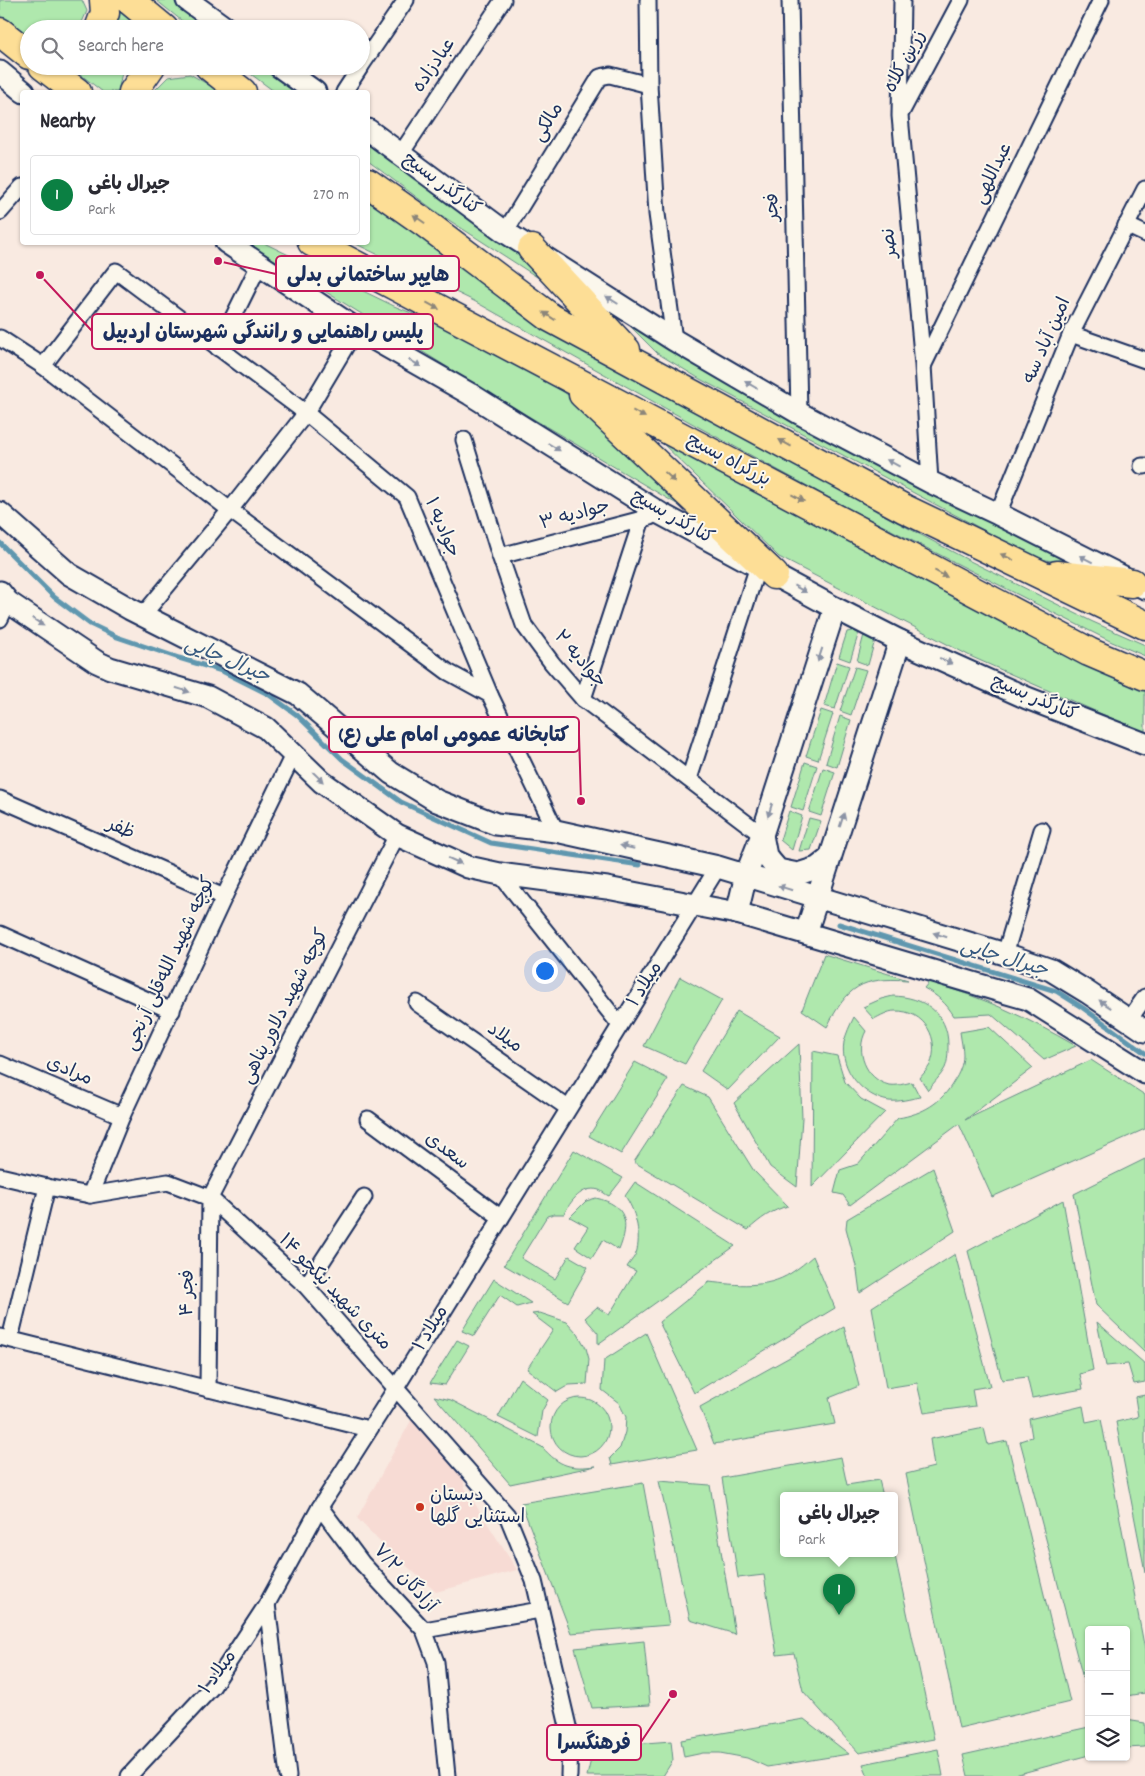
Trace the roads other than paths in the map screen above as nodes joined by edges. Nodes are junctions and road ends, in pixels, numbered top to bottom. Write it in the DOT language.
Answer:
graph roads {
  1 [pos="104,0"];
  2 [pos="128,0"];
  3 [pos="187,0"];
  4 [pos="406,0"];
  5 [pos="503,0"];
  6 [pos="648,0"];
  7 [pos="790,0"];
  8 [pos="902,0"];
  9 [pos="961,0"];
  10 [pos="1101,0"];
  11 [pos="102,20"];
  12 [pos="153,20"];
  13 [pos="215,20"];
  14 [pos="0,32"];
  15 [pos="20,47"];
  16 [pos="370,53"];
  17 [pos="0,72"];
  18 [pos="55,75"];
  19 [pos="145,75"];
  20 [pos="220,75"];
  21 [pos="291,75"];
  22 [pos="355,75"];
  23 [pos="649,85"];
  24 [pos="22,90"];
  25 [pos="74,90"];
  26 [pos="134,90"];
  27 [pos="239,90"];
  28 [pos="312,90"];
  29 [pos="345,90"];
  30 [pos="900,116"];
  31 [pos="370,132"];
  32 [pos="400,155"];
  33 [pos="370,184"];
  34 [pos="20,189"];
  35 [pos="1145,190"];
  36 [pos="0,212"];
  37 [pos="1126,226"];
  38 [pos="505,232"];
  39 [pos="1145,234"];
  40 [pos="230,245"];
  41 [pos="318,245"];
  42 [pos="532,249"];
  43 [pos="259,265"];
  44 [pos="356,329"];
  45 [pos="1071,334"];
  46 [pos="0,338"];
  47 [pos="674,340"];
  48 [pos="218,348"];
  49 [pos="1145,360"];
  50 [pos="641,365"];
  51 [pos="43,366"];
  52 [pos="923,366"];
  53 [pos="558,371"];
  54 [pos="306,413"];
  55 [pos="799,413"];
  56 [pos="464,440"];
  57 [pos="930,482"];
  58 [pos="230,510"];
  59 [pos="0,513"];
  60 [pos="998,514"];
  61 [pos="652,517"];
  62 [pos="500,556"];
  63 [pos="766,570"];
  64 [pos="1042,574"];
  65 [pos="1139,586"];
  66 [pos="2,603"];
  67 [pos="834,608"];
  68 [pos="143,615"];
  69 [pos="1145,625"];
  70 [pos="900,641"];
  71 [pos="1145,676"];
  72 [pos="490,695"];
  73 [pos="583,699"];
  74 [pos="1145,744"];
  75 [pos="294,753"];
  76 [pos="689,779"];
  77 [pos="0,799"];
  78 [pos="556,830"];
  79 [pos="1042,830"];
  80 [pos="397,835"];
  81 [pos="762,835"];
  82 [pos="830,858"];
  83 [pos="718,867"];
  84 [pos="500,874"];
  85 [pos="746,875"];
  86 [pos="224,897"];
  87 [pos="816,898"];
  88 [pos="696,905"];
  89 [pos="737,913"];
  90 [pos="806,933"];
  91 [pos="0,934"];
  92 [pos="1005,954"];
  93 [pos="1145,997"];
  94 [pos="417,1003"];
  95 [pos="172,1011"];
  96 [pos="620,1025"];
  97 [pos="1137,1026"];
  98 [pos="0,1064"];
  99 [pos="1145,1073"];
  100 [pos="568,1108"];
  101 [pos="122,1116"];
  102 [pos="368,1119"];
  103 [pos="0,1176"];
  104 [pos="46,1187"];
  105 [pos="90,1194"];
  106 [pos="364,1197"];
  107 [pos="210,1198"];
  108 [pos="500,1217"];
  109 [pos="306,1286"];
  110 [pos="5,1338"];
  111 [pos="396,1388"];
  112 [pos="208,1389"];
  113 [pos="369,1429"];
  114 [pos="320,1507"];
  115 [pos="267,1604"];
  116 [pos="540,1610"];
  117 [pos="424,1630"];
  118 [pos="129,1776"];
  119 [pos="288,1776"];
  120 [pos="447,1776"];
  121 [pos="568,1776"];
  1 -- 11 [label="highway"];
  2 -- 12 [label="highway"];
  3 -- 13 [label="street"];
  4 -- 16 [label="street"];
  5 -- 32 [label="street, عبادزاده"];
  6 -- 23 [label="street"];
  7 -- 55 [label="street, فجر"];
  8 -- 30 [label="street, نصر"];
  9 -- 30 [label="street, زرین کلاه"];
  10 -- 52 [label="street, عبداللهی"];
  14 -- 15 [label="highway"];
  17 -- 24 [label="street"];
  18 -- 25 [label="highway"];
  19 -- 26 [label="highway"];
  20 -- 27 [label="highway"];
  21 -- 28 [label="street"];
  22 -- 29 [label="street"];
  23 -- 38 [label="street, مالکی"];
  23 -- 47 [label="street"];
  30 -- 52 [label="street, نصر"];
  31 -- 32 [label="street, کنارگذر بسیج"];
  32 -- 38 [label="street, کنارگذر بسیج"];
  50 -- 33 [label="highway, one-way"];
  34 -- 36 [label="street"];
  35 -- 37 [label="street, امین آباد سه"];
  37 -- 39 [label="street"];
  37 -- 45 [label="street, امین آباد سه"];
  38 -- 42 [label="street, کنارگذر بسیج"];
  40 -- 43 [label="street, کنارگذر بسیج"];
  41 -- 53 [label="highway, بزرگراه بسیج, one-way"];
  47 -- 42 [label="street, کنارگذر بسیج, one-way"];
  42 -- 50 [label="highway"];
  43 -- 44 [label="street, کنارگذر بسیج"];
  43 -- 48 [label="street"];
  44 -- 54 [label="street"];
  44 -- 61 [label="street, کنارگذر بسیج, one-way"];
  45 -- 49 [label="street"];
  45 -- 60 [label="street, امین آباد سه"];
  46 -- 51 [label="street"];
  55 -- 47 [label="street, کنارگذر بسیج, one-way"];
  48 -- 51 [label="street, جوادیه ۱"];
  48 -- 54 [label="street, جوادیه ۱"];
  64 -- 50 [label="highway, one-way"];
  51 -- 58 [label="street"];
  52 -- 57 [label="street, نصر"];
  53 -- 63 [label="highway, one-way"];
  53 -- 71 [label="highway, بزرگراه بسیج, one-way"];
  54 -- 58 [label="street"];
  54 -- 72 [label="street, جوادیه ۱"];
  57 -- 55 [label="street, کنارگذر بسیج, one-way"];
  56 -- 62 [label="street, جوادیه ۲"];
  57 -- 60 [label="street, کنارگذر بسیج"];
  58 -- 68 [label="street"];
  58 -- 72 [label="street"];
  59 -- 68 [label="street"];
  65 -- 60 [label="street, کنارگذر بسیج, one-way"];
  61 -- 62 [label="street, جوادیه ۳"];
  61 -- 63 [label="street, کنارگذر بسیج"];
  61 -- 73 [label="street"];
  62 -- 73 [label="street, جوادیه ۲"];
  63 -- 67 [label="street, کنارگذر بسیج, one-way"];
  63 -- 76 [label="street"];
  64 -- 65 [label="highway"];
  64 -- 69 [label="highway"];
  66 -- 75 [label="street, one-way"];
  67 -- 70 [label="street, کنارگذر بسیج"];
  67 -- 81 [label="street, one-way"];
  68 -- 78 [label="street"];
  70 -- 74 [label="street, کنارگذر بسیج, one-way"];
  82 -- 70 [label="street, one-way"];
  72 -- 78 [label="street, جوادیه ۱"];
  73 -- 76 [label="street, جوادیه ۲"];
  75 -- 80 [label="street, one-way"];
  75 -- 86 [label="street, کوچه شهید الله‌قلی آرنجی"];
  76 -- 81 [label="street, جوادیه ۲"];
  77 -- 86 [label="street, ظفر"];
  83 -- 78 [label="street, one-way"];
  79 -- 92 [label="street"];
  80 -- 84 [label="street, one-way"];
  80 -- 107 [label="street, کوچه شهید دلاور پناهی"];
  81 -- 82 [label="street"];
  81 -- 85 [label="street"];
  82 -- 87 [label="street"];
  83 -- 85 [label="street"];
  83 -- 88 [label="street, میلاد ۱"];
  84 -- 88 [label="street"];
  84 -- 96 [label="street"];
  87 -- 85 [label="street, one-way"];
  85 -- 89 [label="street"];
  86 -- 95 [label="street, کوچه شهید الله‌قلی آرنجی"];
  87 -- 90 [label="street"];
  92 -- 87 [label="street, one-way"];
  88 -- 89 [label="street"];
  88 -- 96 [label="street, میلاد ۱"];
  89 -- 90 [label="street"];
  90 -- 99 [label="street"];
  91 -- 95 [label="street"];
  97 -- 92 [label="street, one-way"];
  93 -- 97 [label="street"];
  94 -- 100 [label="street, میلاد"];
  95 -- 101 [label="street, کوچه شهید الله‌قلی آرنجی"];
  96 -- 100 [label="street, میلاد ۱"];
  98 -- 101 [label="street, مرادی"];
  100 -- 108 [label="street, میلاد ۱"];
  101 -- 105 [label="street, کوچه شهید الله‌قلی آرنجی"];
  102 -- 108 [label="street, سعدی"];
  103 -- 104 [label="street, ۱۴ متری شهید نیکجو"];
  104 -- 105 [label="street, ۱۴ متری شهید نیکجو"];
  104 -- 110 [label="street"];
  105 -- 107 [label="street, ۱۴ متری شهید نیکجو"];
  106 -- 109 [label="street"];
  107 -- 109 [label="street, ۱۴ متری شهید نیکجو"];
  107 -- 112 [label="street, فجر ۴"];
  108 -- 111 [label="street, میلاد ۱"];
  109 -- 111 [label="street, ۱۴ متری شهید نیکجو"];
  110 -- 112 [label="street"];
  111 -- 113 [label="street, میلاد ۱"];
  111 -- 116 [label="street, ۱۴ متری شهید نیکجو"];
  112 -- 113 [label="street"];
  113 -- 114 [label="street, میلاد ۱"];
  114 -- 115 [label="street, میلاد ۱"];
  114 -- 117 [label="street, آزادگان ۷/۲"];
  115 -- 118 [label="street, میلاد ۱"];
  115 -- 119 [label="street"];
  116 -- 117 [label="street"];
  116 -- 121 [label="street, ۱۴ متری شهید نیکجو"];
  117 -- 120 [label="street, آزادگان ۷/۲"];
}
